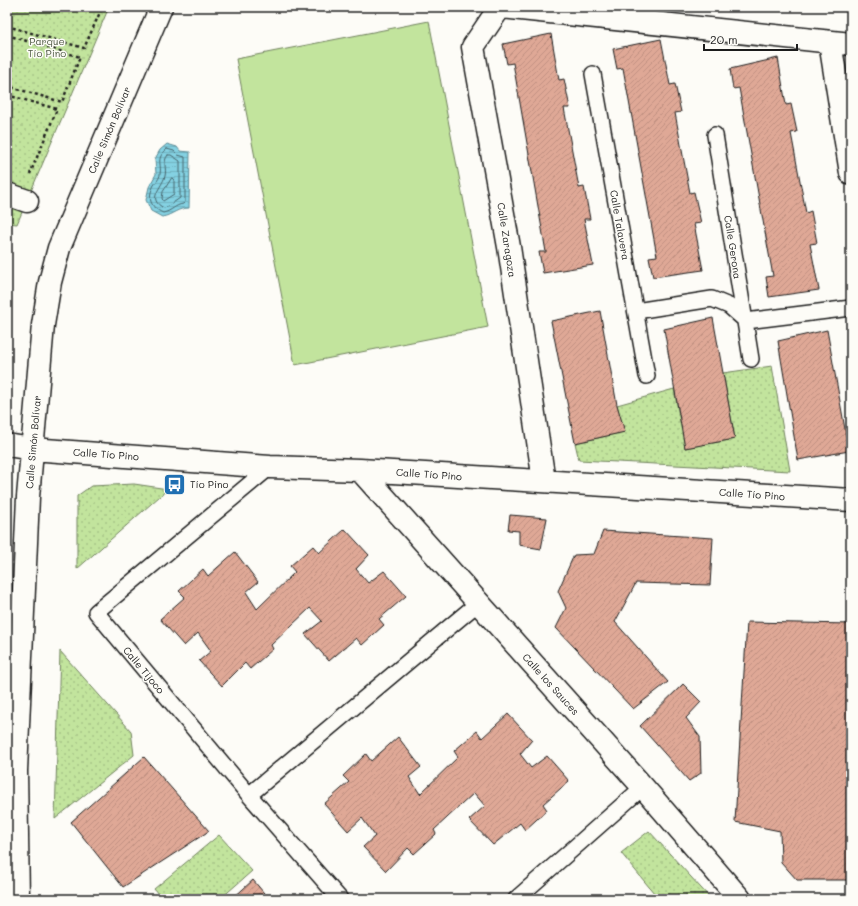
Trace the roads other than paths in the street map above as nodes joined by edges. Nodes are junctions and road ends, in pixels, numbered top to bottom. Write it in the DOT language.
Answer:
graph roads {
  1 [pos="161,7"];
  2 [pos="501,7"];
  3 [pos="830,42"];
  4 [pos="851,44"];
  5 [pos="593,74"];
  6 [pos="715,135"];
  7 [pos="851,173"];
  8 [pos="851,308"];
  9 [pos="636,311"];
  10 [pos="746,321"];
  11 [pos="751,359"];
  12 [pos="647,376"];
  13 [pos="7,445"];
  14 [pos="32,449"];
  15 [pos="270,467"];
  16 [pos="360,470"];
  17 [pos="544,481"];
  18 [pos="851,500"];
  19 [pos="478,603"];
  20 [pos="643,787"];
  21 [pos="249,795"];
  22 [pos="18,899"];
  23 [pos="340,899"];
  24 [pos="516,899"];
  25 [pos="740,899"];
  1 -- 14 [label="street, Calle Simón Bolívar"];
  2 -- 3 [label="street"];
  2 -- 17 [label="street, Calle Zaragoza"];
  3 -- 4 [label="street"];
  3 -- 7 [label="street"];
  5 -- 9 [label="lane, Calle Talavera"];
  6 -- 10 [label="lane, Calle Gerona"];
  8 -- 10 [label="lane"];
  9 -- 10 [label="lane"];
  9 -- 12 [label="lane, Calle Talavera"];
  10 -- 11 [label="lane, Calle Gerona"];
  13 -- 14 [label="street, Calle Tío Pino"];
  14 -- 15 [label="street, Calle Tío Pino"];
  14 -- 22 [label="street, Calle Simón Bolívar"];
  15 -- 16 [label="street, Calle Tío Pino"];
  15 -- 21 [label="lane, Calle Tijoco"];
  16 -- 17 [label="street, Calle Tío Pino"];
  16 -- 19 [label="street, Calle los Sauces"];
  17 -- 18 [label="street, Calle Tío Pino"];
  19 -- 20 [label="street, Calle los Sauces"];
  19 -- 21 [label="lane"];
  20 -- 24 [label="lane"];
  20 -- 25 [label="street, Calle los Sauces"];
  21 -- 23 [label="lane, Calle Tijoco"];
}
